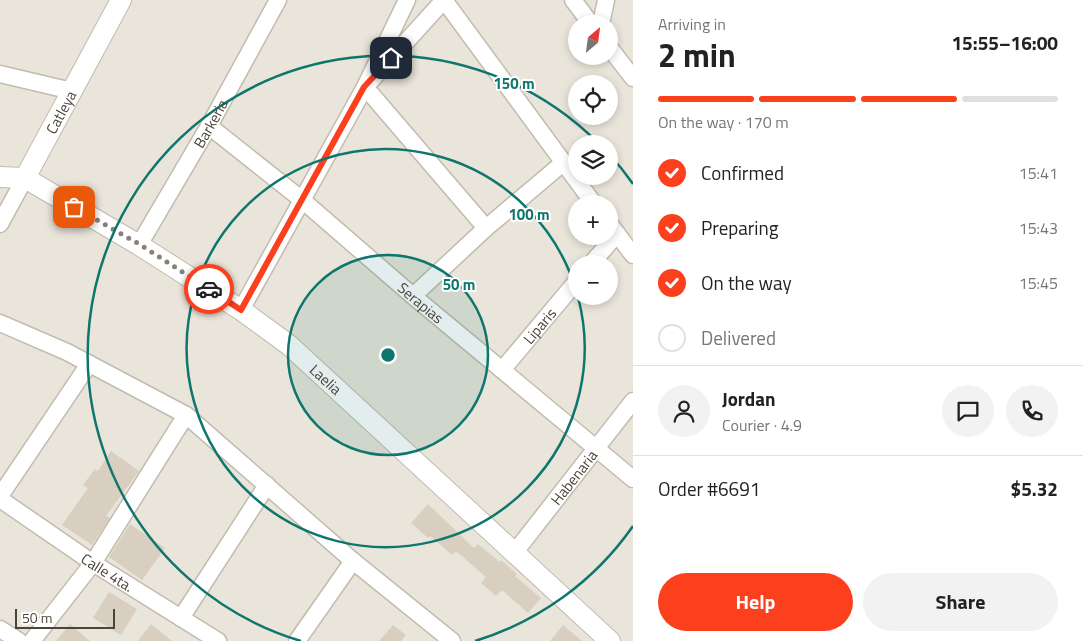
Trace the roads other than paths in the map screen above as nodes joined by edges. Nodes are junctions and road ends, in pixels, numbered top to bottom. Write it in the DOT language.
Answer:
graph roads {
  1 [pos="121,0"];
  2 [pos="278,0"];
  3 [pos="407,0"];
  4 [pos="444,0"];
  5 [pos="573,0"];
  6 [pos="606,0"];
  7 [pos="584,15"];
  8 [pos="603,15"];
  9 [pos="618,59"];
  10 [pos="0,74"];
  11 [pos="633,78"];
  12 [pos="364,87"];
  13 [pos="72,91"];
  14 [pos="208,126"];
  15 [pos="563,163"];
  16 [pos="0,177"];
  17 [pos="25,178"];
  18 [pos="587,195"];
  19 [pos="301,199"];
  20 [pos="0,224"];
  21 [pos="486,228"];
  22 [pos="618,236"];
  23 [pos="139,244"];
  24 [pos="633,255"];
  25 [pos="568,292"];
  26 [pos="413,296"];
  27 [pos="241,310"];
  28 [pos="0,323"];
  29 [pos="89,364"];
  30 [pos="502,370"];
  31 [pos="633,401"];
  32 [pos="186,415"];
  33 [pos="596,448"];
  34 [pos="633,479"];
  35 [pos="267,484"];
  36 [pos="0,497"];
  37 [pos="515,552"];
  38 [pos="353,561"];
  39 [pos="93,563"];
  40 [pos="181,618"];
  41 [pos="0,629"];
  42 [pos="433,635"];
  43 [pos="19,641"];
  44 [pos="32,641"];
  45 [pos="218,641"];
  46 [pos="297,641"];
  47 [pos="452,641"];
  48 [pos="610,641"];
  1 -- 13 [label="street, Catleya"];
  2 -- 14 [label="street, Barkeria"];
  3 -- 12 [label="street"];
  4 -- 12 [label="street"];
  4 -- 15 [label="street"];
  5 -- 7 [label="street"];
  6 -- 8 [label="street"];
  9 -- 11 [label="street"];
  10 -- 13 [label="street"];
  12 -- 19 [label="street"];
  12 -- 21 [label="street"];
  13 -- 17 [label="street, Catleya"];
  14 -- 19 [label="street, Serapias"];
  14 -- 23 [label="street, Barkeria"];
  15 -- 18 [label="street"];
  15 -- 21 [label="street"];
  16 -- 17 [label="street, Laelia"];
  17 -- 20 [label="street, Catleya"];
  17 -- 23 [label="street, Laelia"];
  19 -- 26 [label="street, Serapias"];
  19 -- 27 [label="street"];
  21 -- 26 [label="street"];
  22 -- 24 [label="street"];
  23 -- 27 [label="street, Laelia"];
  25 -- 30 [label="street, Liparis"];
  26 -- 30 [label="street, Serapias"];
  27 -- 37 [label="street, Laelia"];
  28 -- 29 [label="street"];
  29 -- 32 [label="street"];
  29 -- 36 [label="street"];
  30 -- 33 [label="street, Serapias"];
  31 -- 33 [label="street, Habenaria"];
  32 -- 35 [label="street"];
  32 -- 39 [label="street"];
  33 -- 34 [label="street, Serapias"];
  33 -- 37 [label="street, Habenaria"];
  35 -- 38 [label="street"];
  35 -- 40 [label="street"];
  36 -- 39 [label="street, Calle 4ta."];
  37 -- 48 [label="street, Laelia"];
  38 -- 42 [label="street"];
  38 -- 46 [label="street"];
  39 -- 40 [label="street, Calle 4ta."];
  39 -- 44 [label="street"];
  40 -- 45 [label="street, Calle 4ta."];
  41 -- 43 [label="street"];
  42 -- 47 [label="street"];
}
